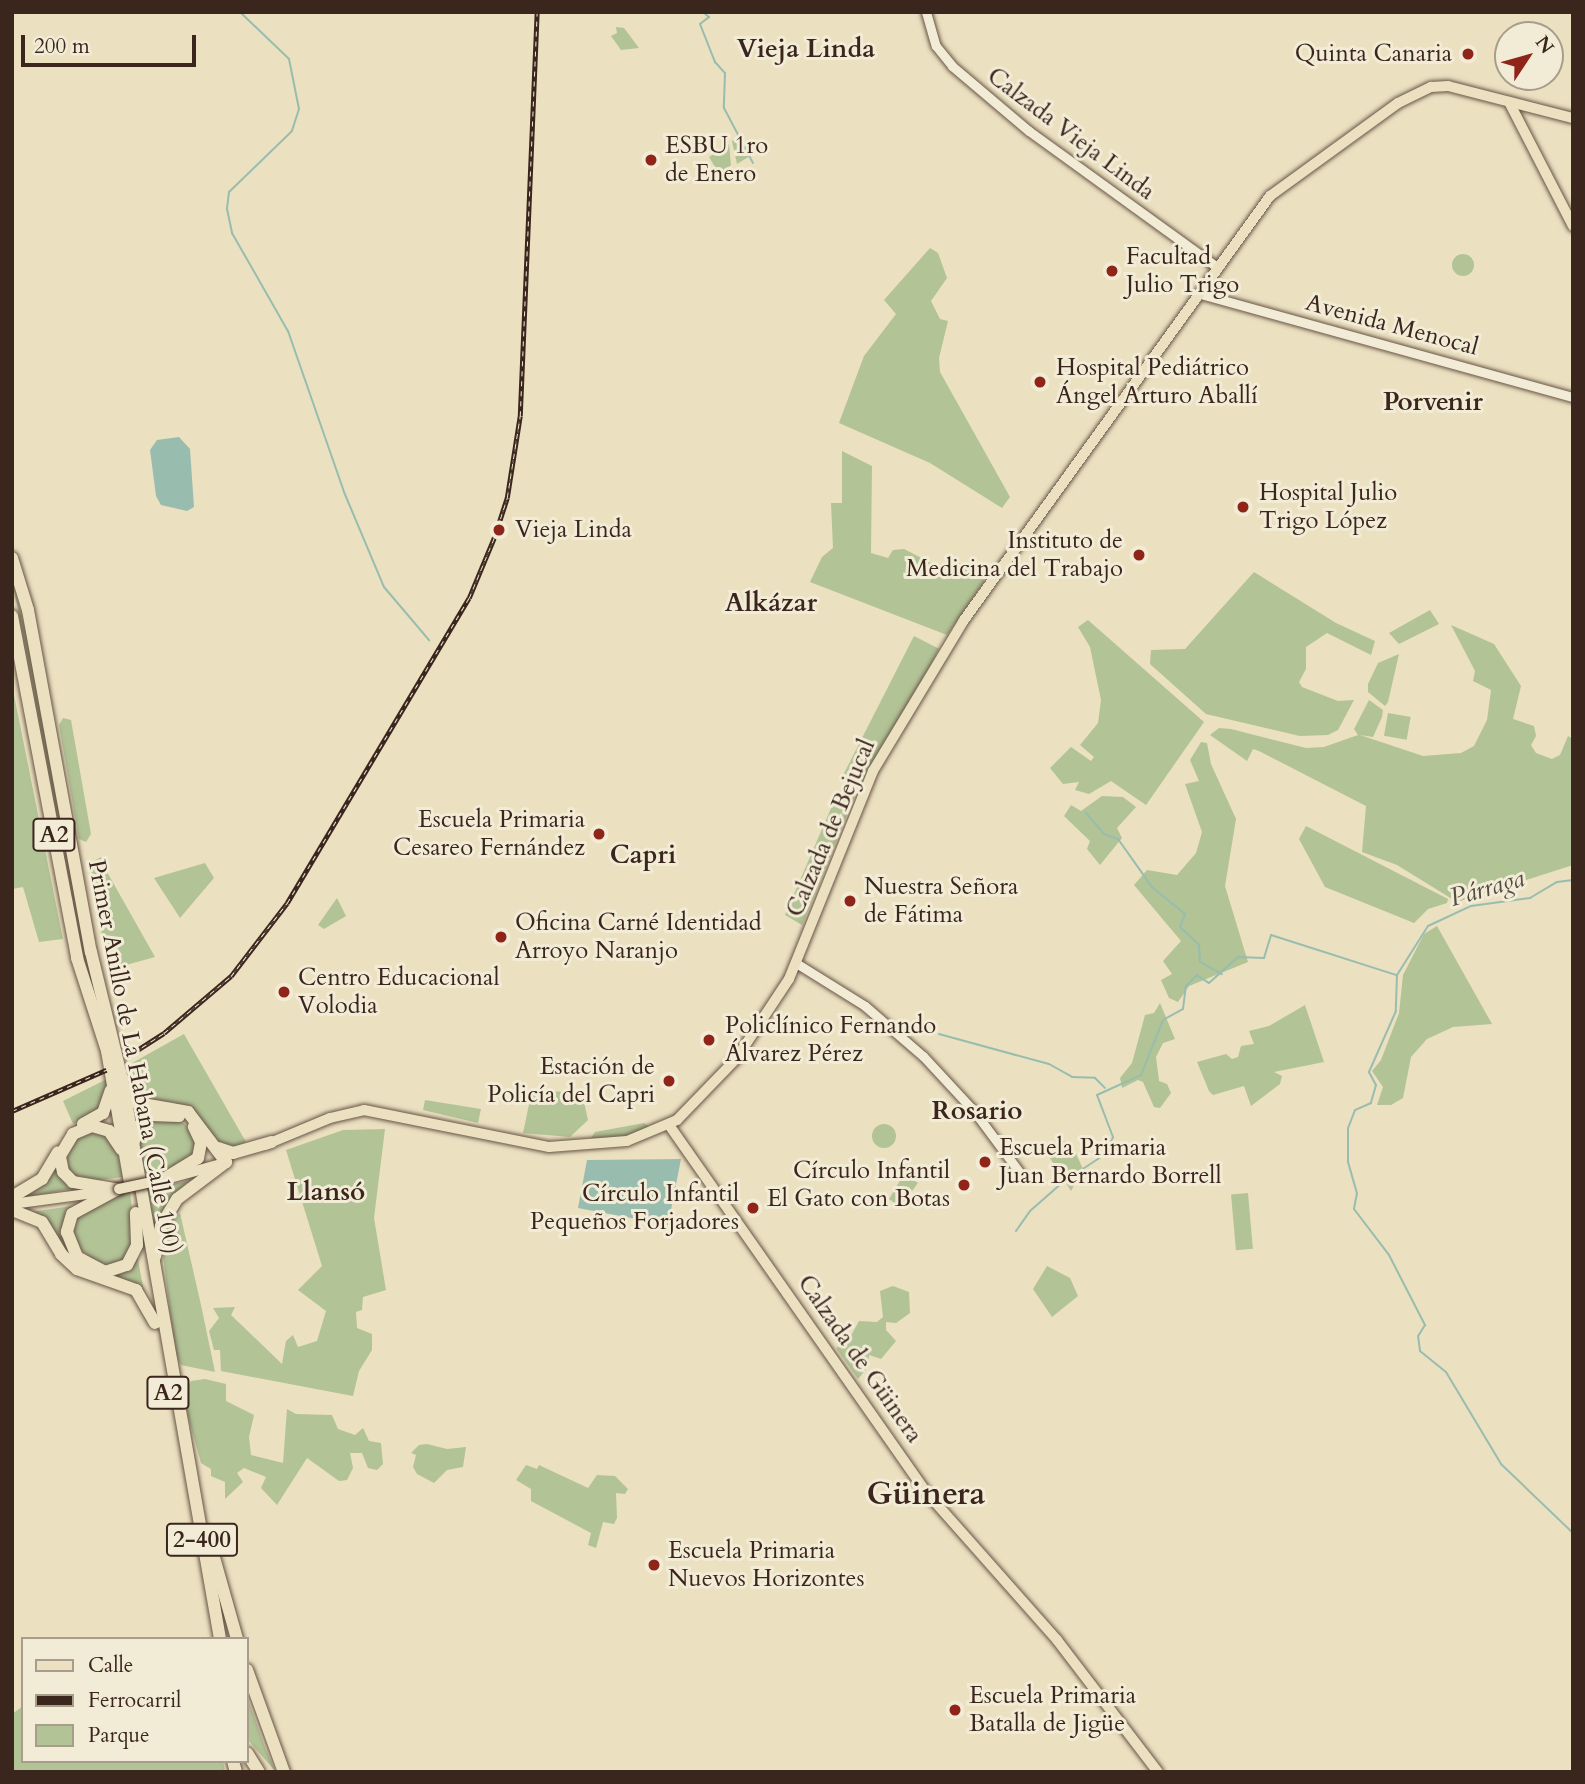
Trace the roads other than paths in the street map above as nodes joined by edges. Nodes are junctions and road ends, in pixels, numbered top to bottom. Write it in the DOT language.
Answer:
graph roads {
  1 [pos="926,12"];
  2 [pos="1509,102"];
  3 [pos="1573,118"];
  4 [pos="1573,226"];
  5 [pos="1218,268"];
  6 [pos="1201,293"];
  7 [pos="1573,397"];
  8 [pos="12,558"];
  9 [pos="12,615"];
  10 [pos="796,963"];
  11 [pos="117,1077"];
  12 [pos="669,1125"];
  13 [pos="271,1142"];
  14 [pos="218,1148"];
  15 [pos="133,1152"];
  16 [pos="226,1162"];
  17 [pos="127,1166"];
  18 [pos="1020,1173"];
  19 [pos="158,1181"];
  20 [pos="119,1189"];
  21 [pos="12,1197"];
  22 [pos="12,1204"];
  23 [pos="12,1210"];
  24 [pos="136,1213"];
  25 [pos="154,1277"];
  26 [pos="155,1323"];
  27 [pos="184,1442"];
  28 [pos="212,1637"];
  29 [pos="220,1637"];
  30 [pos="236,1637"];
  31 [pos="248,1673"];
  32 [pos="248,1755"];
  33 [pos="259,1772"];
  34 [pos="284,1772"];
  35 [pos="1158,1772"];
  1 -- 5 [label="street, Calzada Vieja Linda"];
  2 -- 3 [label="main road, Calzada de Bejucal"];
  2 -- 4 [label="main road"];
  2 -- 5 [label="main road, Calzada de Bejucal"];
  5 -- 6 [label="main road, Calzada de Bejucal"];
  6 -- 7 [label="street, Avenida Menocal"];
  6 -- 10 [label="main road, Calzada de Bejucal"];
  8 -- 11 [label="highway, Primer Anillo de La Habana (Calle 100) / A2"];
  9 -- 11 [label="highway, Primer Anillo de La Habana (Calle 100) / A2"];
  10 -- 12 [label="main road, Calzada de Bejucal"];
  10 -- 18 [label="street"];
  11 -- 14 [label="highway"];
  11 -- 15 [label="highway, Primer Anillo de La Habana (Calle 100) / A2"];
  11 -- 17 [label="highway, Primer Anillo de La Habana (Calle 100) / A2"];
  11 -- 21 [label="highway"];
  12 -- 13 [label="main road, Calzada de Bejucal"];
  12 -- 35 [label="main road, Calzada de Güinera"];
  13 -- 14 [label="highway"];
  13 -- 16 [label="main road, Calzada de Bejucal"];
  14 -- 16 [label="highway"];
  15 -- 19 [label="highway"];
  15 -- 25 [label="highway, Primer Anillo de La Habana (Calle 100) / A2"];
  16 -- 19 [label="main road, Calzada de Bejucal"];
  16 -- 25 [label="highway"];
  17 -- 20 [label="highway"];
  17 -- 24 [label="highway, Primer Anillo de La Habana (Calle 100) / A2"];
  19 -- 20 [label="main road, Calzada de Bejucal, bridge"];
  20 -- 22 [label="main road, Calzada de Bejucal"];
  20 -- 24 [label="highway"];
  23 -- 26 [label="highway"];
  24 -- 26 [label="highway, Primer Anillo de La Habana (Calle 100) / A2"];
  25 -- 27 [label="highway, Primer Anillo de La Habana (Calle 100) / A2"];
  26 -- 28 [label="highway, Primer Anillo de La Habana (Calle 100) / A2"];
  27 -- 29 [label="highway, 2-400"];
  27 -- 30 [label="highway, A2"];
  31 -- 34 [label="highway"];
  32 -- 33 [label="highway"];
}
